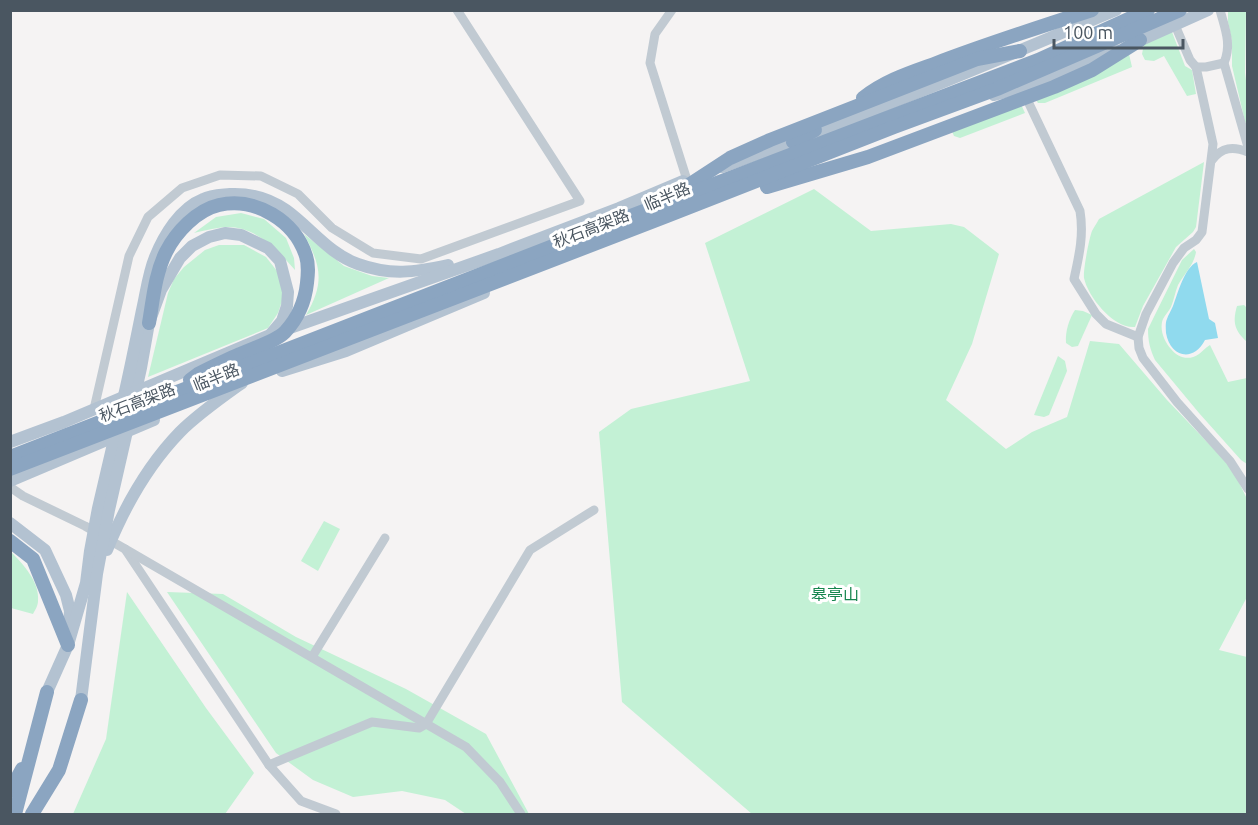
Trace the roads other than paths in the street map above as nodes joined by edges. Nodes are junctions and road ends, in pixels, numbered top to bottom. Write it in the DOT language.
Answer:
graph roads {
  1 [pos="457,10"];
  2 [pos="672,10"];
  3 [pos="1092,10"];
  4 [pos="1116,10"];
  5 [pos="1148,10"];
  6 [pos="1180,10"];
  7 [pos="1208,10"];
  8 [pos="1220,10"];
  9 [pos="1175,25"];
  10 [pos="1140,34"];
  11 [pos="1020,51"];
  12 [pos="1224,63"];
  13 [pos="1196,67"];
  14 [pos="1021,88"];
  15 [pos="793,142"];
  16 [pos="839,144"];
  17 [pos="1248,147"];
  18 [pos="1248,152"];
  19 [pos="1212,160"];
  20 [pos="687,180"];
  21 [pos="667,216"];
  22 [pos="594,230"];
  23 [pos="499,254"];
  24 [pos="149,323"];
  25 [pos="270,334"];
  26 [pos="1138,337"];
  27 [pos="136,367"];
  28 [pos="242,383"];
  29 [pos="168,395"];
  30 [pos="94,409"];
  31 [pos="10,442"];
  32 [pos="10,457"];
  33 [pos="10,469"];
  34 [pos="1243,474"];
  35 [pos="10,481"];
  36 [pos="10,487"];
  37 [pos="1248,489"];
  38 [pos="594,510"];
  39 [pos="10,524"];
  40 [pos="385,538"];
  41 [pos="10,541"];
  42 [pos="125,549"];
  43 [pos="97,573"];
  44 [pos="68,645"];
  45 [pos="312,657"];
  46 [pos="47,692"];
  47 [pos="81,700"];
  48 [pos="426,724"];
  49 [pos="33,745"];
  50 [pos="269,765"];
  51 [pos="10,791"];
  52 [pos="15,814"];
  53 [pos="32,814"];
  54 [pos="336,814"];
  55 [pos="521,814"];
  1 -- 30 [label="street"];
  2 -- 20 [label="street"];
  3 -- 15 [label="highway"];
  4 -- 11 [label="main road, 临半路"];
  5 -- 22 [label="highway, 秋石高架路"];
  6 -- 10 [label="highway, 秋石高架路"];
  7 -- 9 [label="main road, 临半路"];
  8 -- 12 [label="street"];
  9 -- 10 [label="main road, 临半路"];
  9 -- 13 [label="street"];
  10 -- 14 [label="main road, 临半路"];
  10 -- 16 [label="highway"];
  10 -- 21 [label="highway, 秋石高架路"];
  10 -- 21 [label="highway"];
  11 -- 15 [label="main road, 临半路"];
  11 -- 22 [label="highway"];
  12 -- 13 [label="street"];
  12 -- 17 [label="street"];
  13 -- 19 [label="street"];
  14 -- 16 [label="main road, 临半路"];
  14 -- 26 [label="street"];
  15 -- 20 [label="main road, 临半路"];
  16 -- 28 [label="main road, 临半路"];
  18 -- 19 [label="street"];
  19 -- 26 [label="street"];
  20 -- 23 [label="main road, 临半路"];
  21 -- 33 [label="highway, 秋石高架路"];
  22 -- 29 [label="highway, 秋石高架路"];
  23 -- 25 [label="main road, 临半路"];
  23 -- 27 [label="main road"];
  24 -- 25 [label="main road"];
  24 -- 27 [label="main road"];
  24 -- 29 [label="highway"];
  25 -- 30 [label="main road, 临半路"];
  26 -- 34 [label="street"];
  27 -- 43 [label="main road"];
  27 -- 44 [label="main road"];
  28 -- 35 [label="main road, 临半路"];
  28 -- 43 [label="main road"];
  29 -- 32 [label="highway, 秋石高架路"];
  30 -- 31 [label="main road, 临半路"];
  34 -- 37 [label="street"];
  36 -- 42 [label="street"];
  38 -- 48 [label="street"];
  39 -- 44 [label="main road"];
  40 -- 45 [label="street"];
  41 -- 44 [label="highway"];
  42 -- 45 [label="street"];
  42 -- 50 [label="street"];
  43 -- 47 [label="main road"];
  44 -- 46 [label="main road"];
  45 -- 48 [label="street"];
  46 -- 49 [label="highway"];
  47 -- 53 [label="highway"];
  48 -- 50 [label="street"];
  48 -- 55 [label="street"];
  49 -- 51 [label="highway"];
  49 -- 52 [label="highway"];
  50 -- 54 [label="street"];
}
